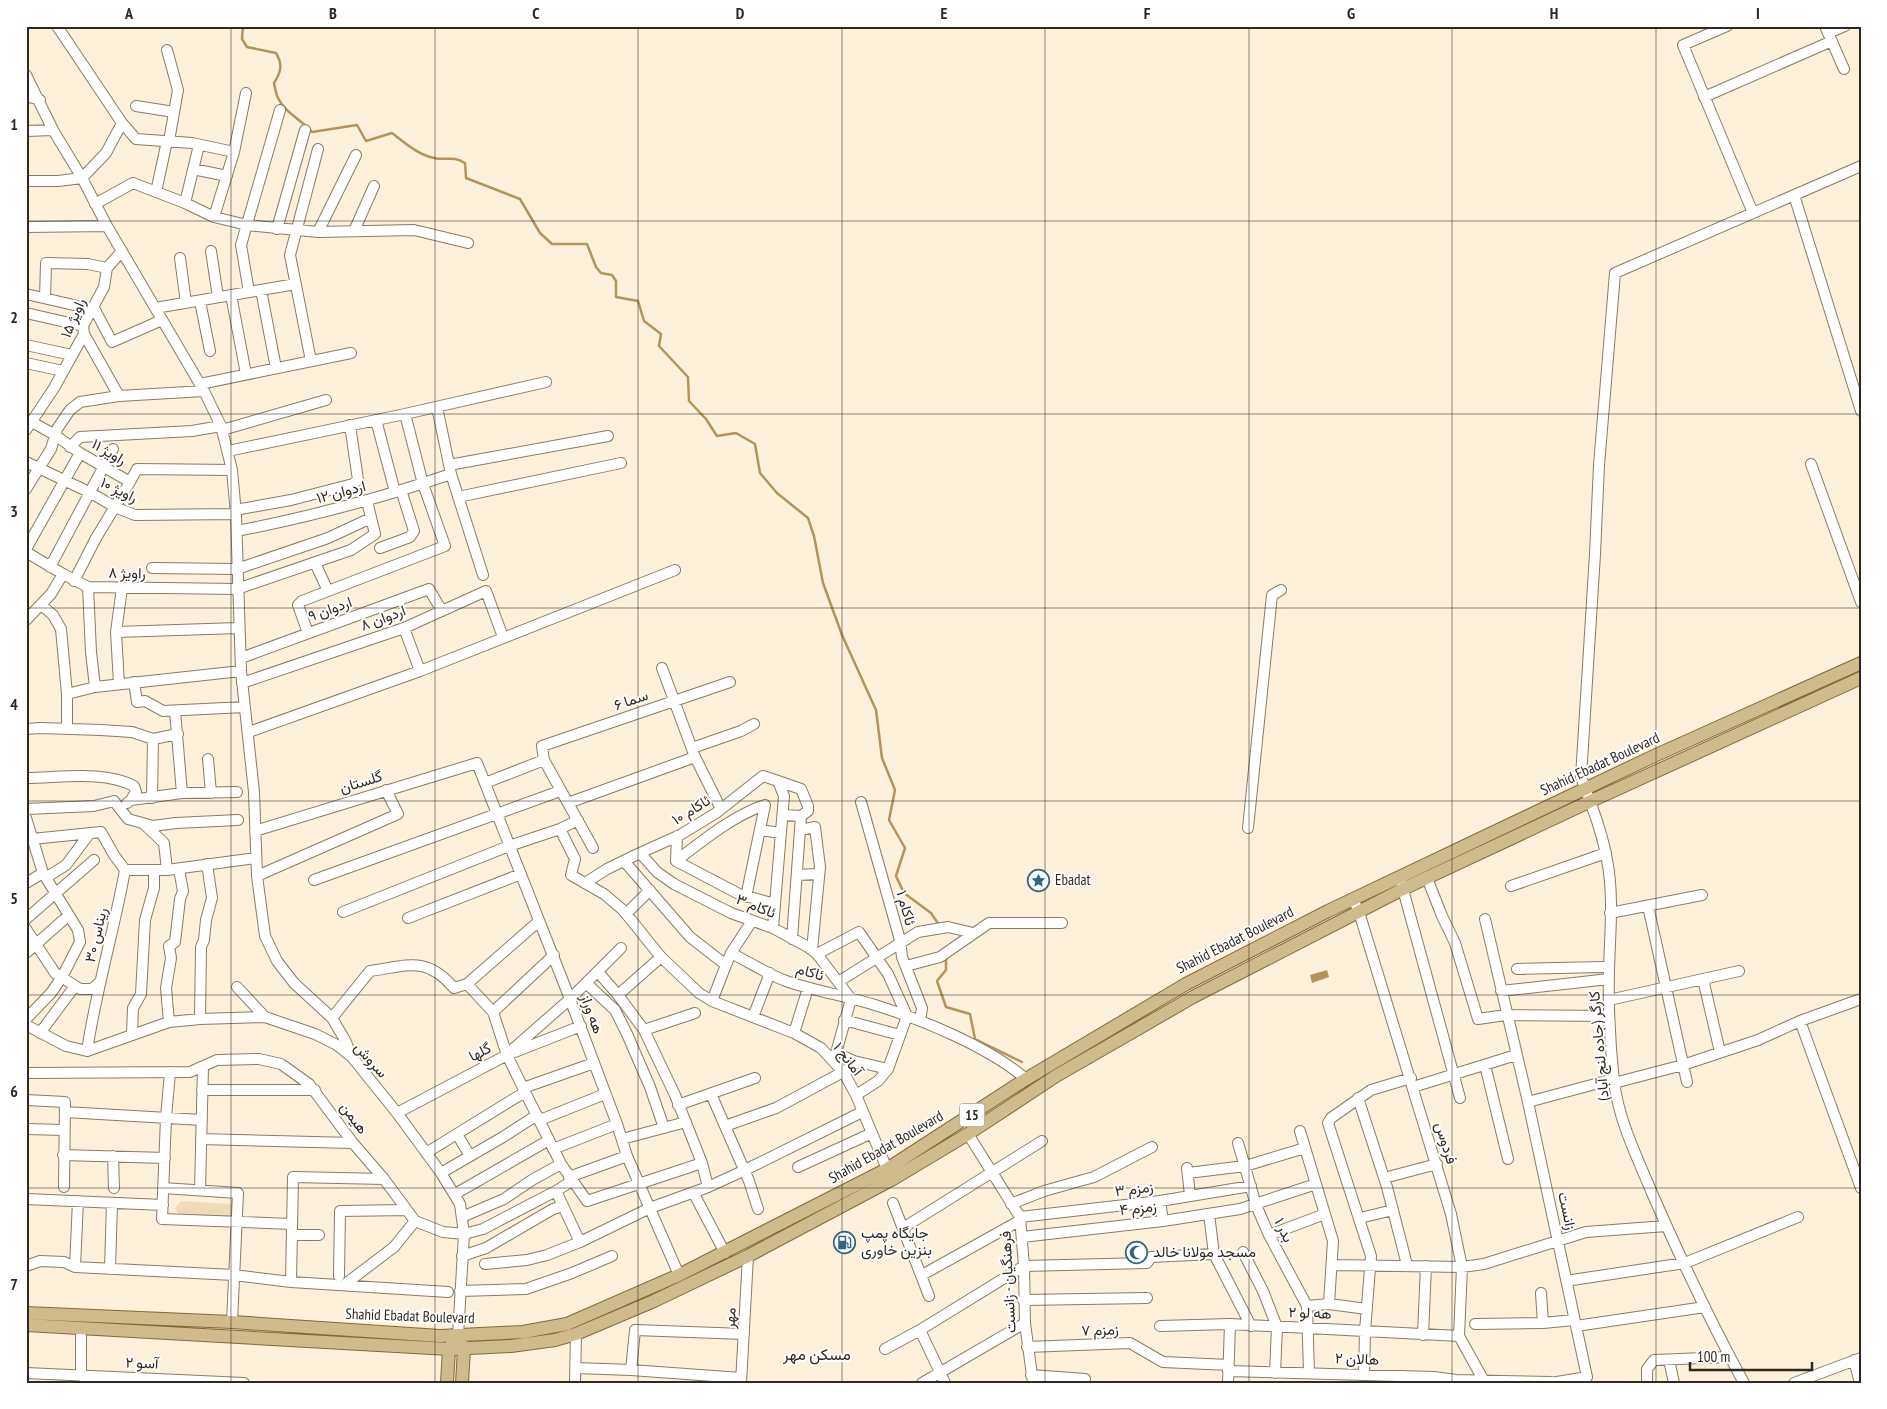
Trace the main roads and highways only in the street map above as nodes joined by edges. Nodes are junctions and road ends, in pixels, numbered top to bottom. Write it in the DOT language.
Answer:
graph roads {
  1 [pos="1861,663"];
  2 [pos="1861,678"];
  3 [pos="1401,883"];
  4 [pos="1186,984"];
  5 [pos="1193,997"];
  6 [pos="26,1313"];
  7 [pos="26,1325"];
  8 [pos="458,1336"];
  9 [pos="449,1349"];
  10 [pos="464,1349"];
  11 [pos="447,1383"];
  12 [pos="462,1383"];
  1 -- 3 [label="main road, Shahid Ebadat Boulevard / 15"];
  2 -- 3 [label="main road, Shahid Ebadat Boulevard / 15"];
  3 -- 4 [label="main road, Shahid Ebadat Boulevard / 15"];
  3 -- 5 [label="main road, Shahid Ebadat Boulevard / 15"];
  4 -- 5 [label="main road"];
  4 -- 8 [label="main road, Shahid Ebadat Boulevard / 15"];
  5 -- 10 [label="main road, Shahid Ebadat Boulevard / 15"];
  6 -- 8 [label="main road, Shahid Ebadat Boulevard / 15"];
  7 -- 9 [label="main road, Shahid Ebadat Boulevard / 15"];
  8 -- 9 [label="main road"];
  8 -- 10 [label="main road"];
  9 -- 10 [label="main road, Shahid Ebadat Boulevard / 15"];
  9 -- 11 [label="main road"];
  10 -- 12 [label="main road"];
}
